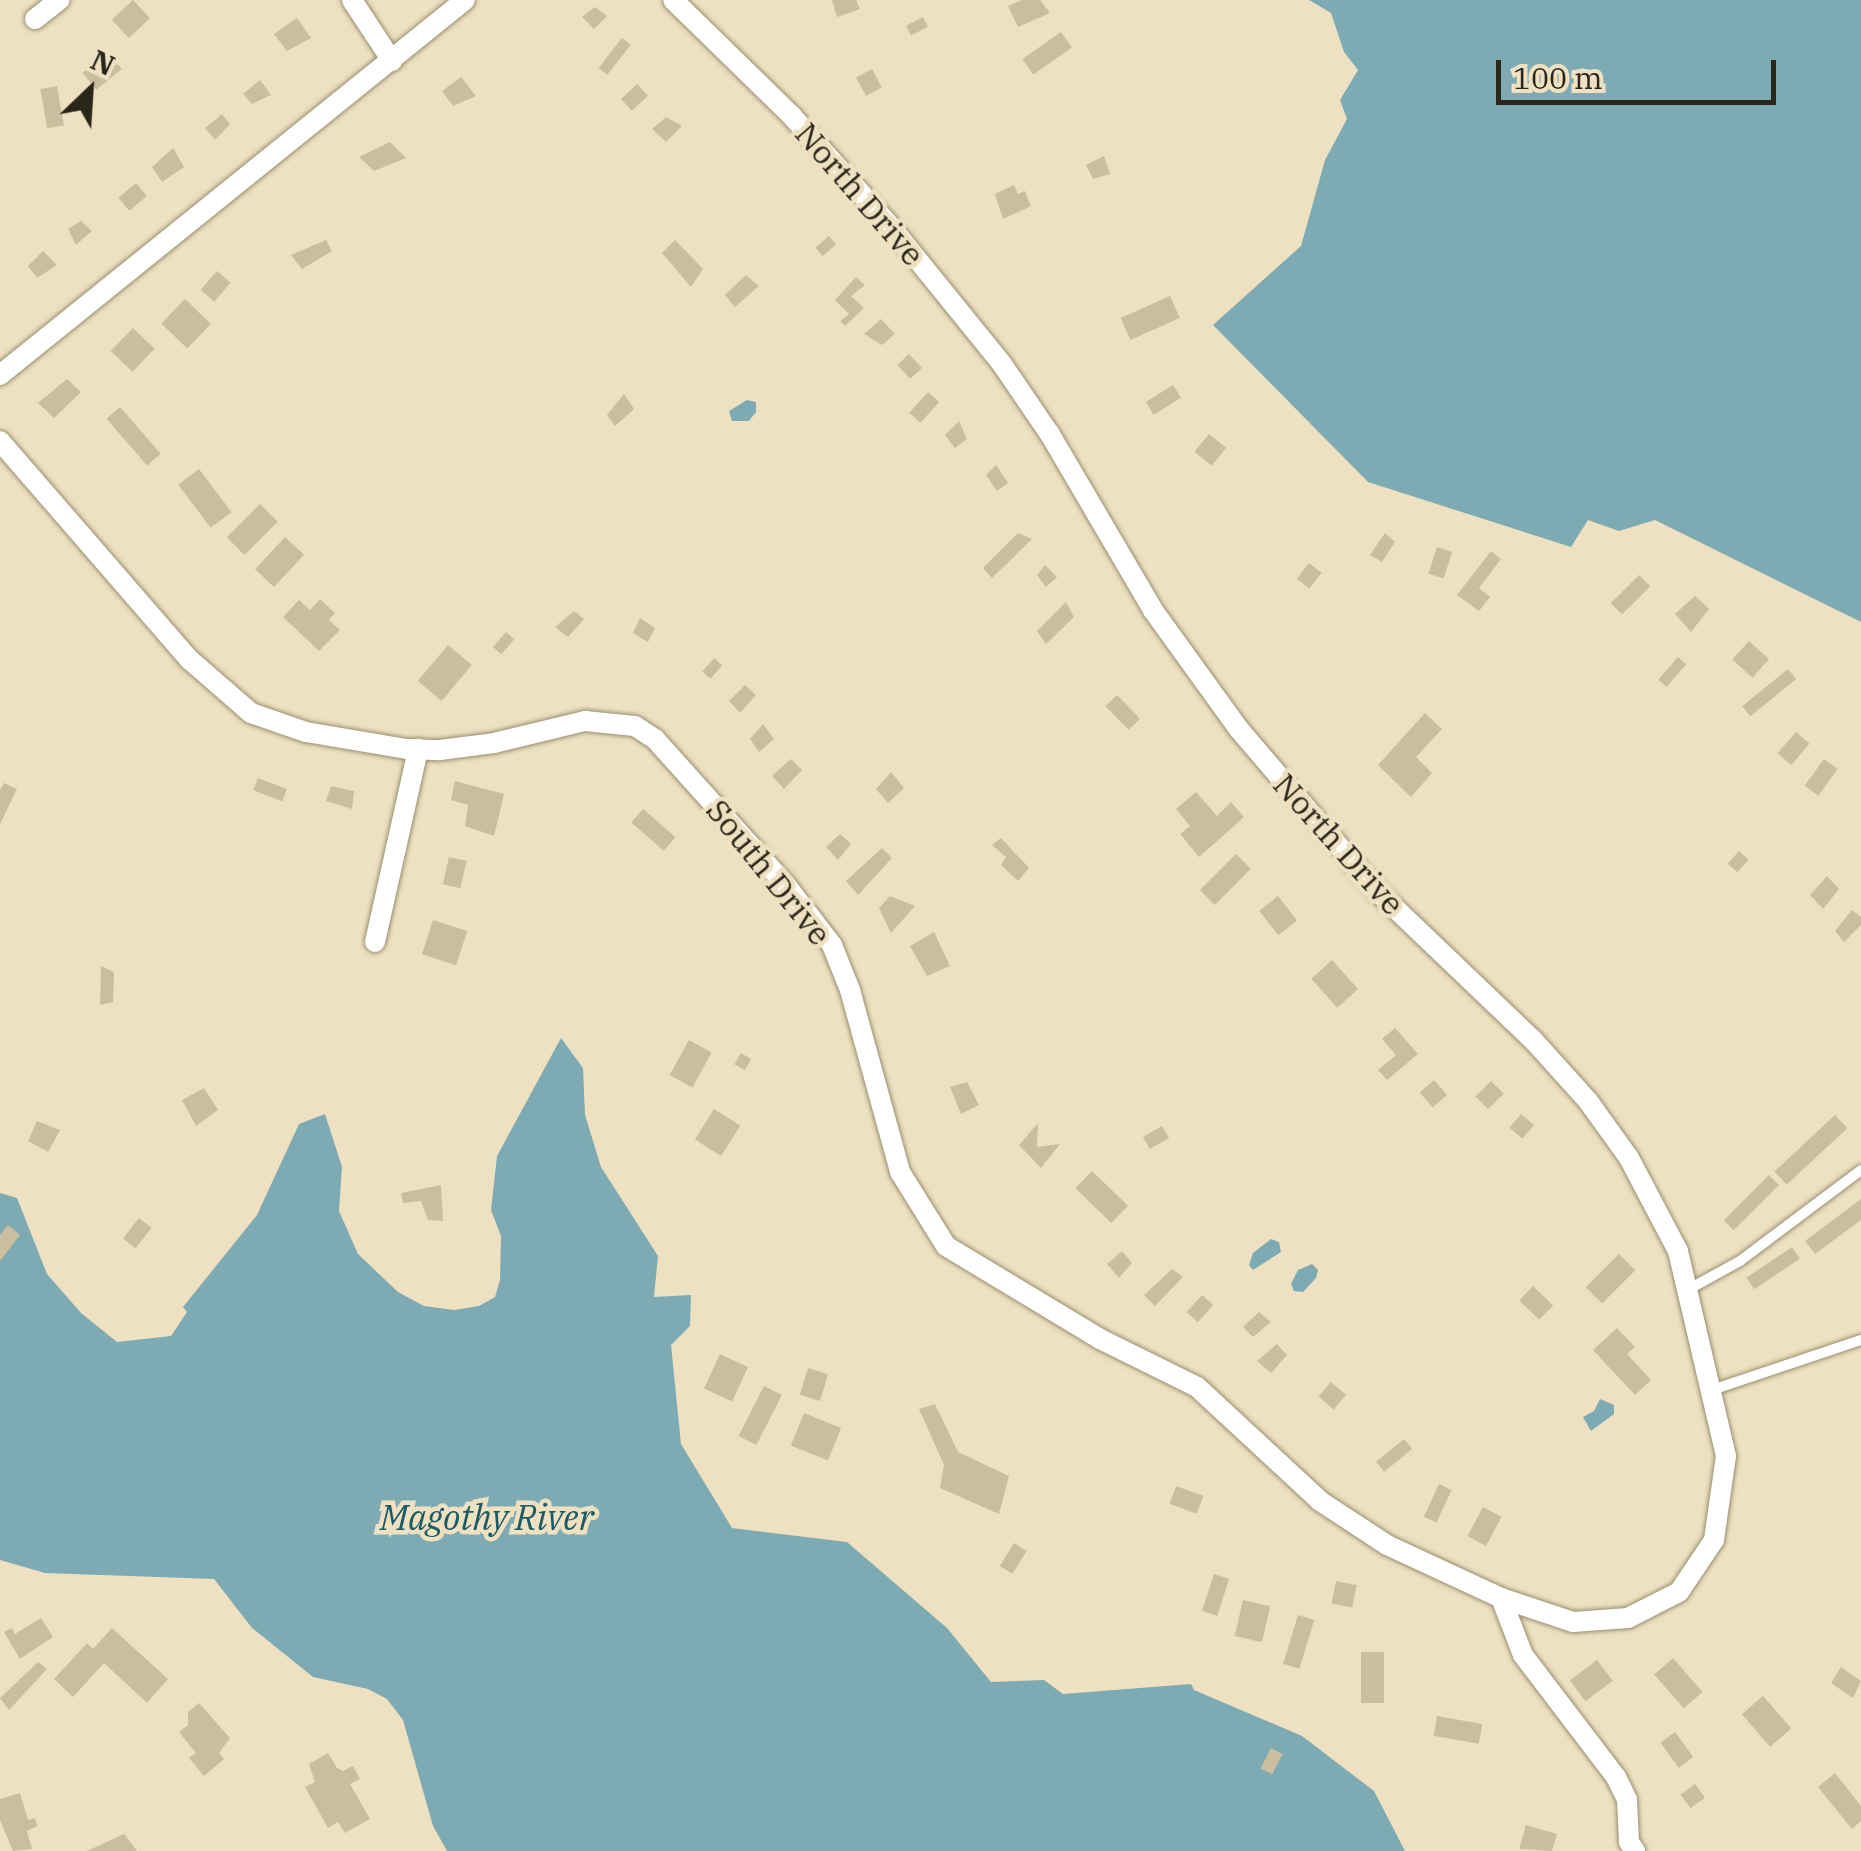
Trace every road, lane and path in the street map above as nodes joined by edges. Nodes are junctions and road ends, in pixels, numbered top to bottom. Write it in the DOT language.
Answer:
graph roads {
  1 [pos="59,0"];
  2 [pos="352,0"];
  3 [pos="464,0"];
  4 [pos="673,0"];
  5 [pos="35,18"];
  6 [pos="392,61"];
  7 [pos="0,375"];
  8 [pos="0,441"];
  9 [pos="418,750"];
  10 [pos="375,942"];
  11 [pos="1861,1170"];
  12 [pos="1689,1289"];
  13 [pos="1861,1340"];
  14 [pos="1712,1390"];
  15 [pos="1502,1598"];
  16 [pos="1630,1848"];
  1 -- 5 [label="street"];
  2 -- 6 [label="street"];
  3 -- 6 [label="street"];
  4 -- 12 [label="street, North Drive"];
  6 -- 7 [label="street"];
  8 -- 9 [label="street, South Drive"];
  9 -- 10 [label="street"];
  9 -- 15 [label="street, South Drive"];
  11 -- 12 [label="lane"];
  12 -- 14 [label="street, North Drive"];
  13 -- 14 [label="lane"];
  14 -- 15 [label="street, North Drive"];
  15 -- 16 [label="street"];
}
